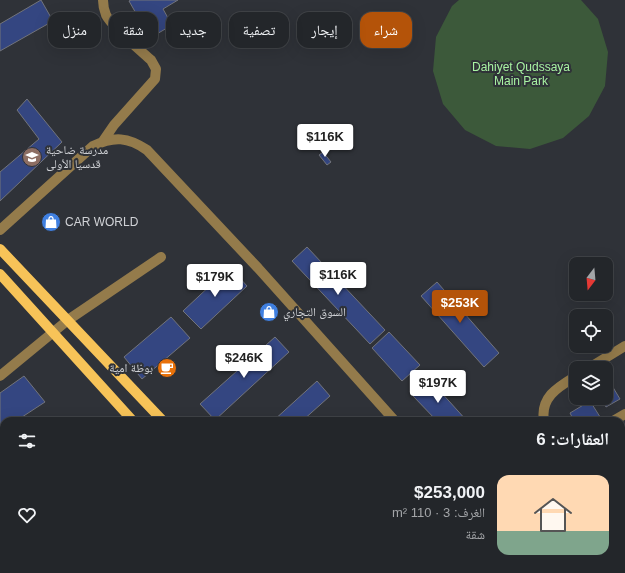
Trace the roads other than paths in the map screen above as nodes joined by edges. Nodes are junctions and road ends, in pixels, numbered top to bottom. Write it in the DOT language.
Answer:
graph roads {
  1 [pos="103,0"];
  2 [pos="103,141"];
  3 [pos="0,230"];
  4 [pos="0,249"];
  5 [pos="161,257"];
  6 [pos="0,274"];
  7 [pos="68,320"];
  8 [pos="54,332"];
  9 [pos="625,346"];
  10 [pos="600,361"];
  11 [pos="0,376"];
  12 [pos="569,380"];
  13 [pos="129,417"];
  14 [pos="159,417"];
  15 [pos="391,417"];
  16 [pos="544,417"];
  1 -- 2 [label="street"];
  2 -- 3 [label="street"];
  2 -- 15 [label="street"];
  4 -- 7 [label="main road"];
  5 -- 7 [label="street"];
  6 -- 8 [label="main road"];
  7 -- 8 [label="street"];
  7 -- 14 [label="main road"];
  8 -- 11 [label="street"];
  8 -- 13 [label="main road"];
  9 -- 10 [label="street"];
  12 -- 16 [label="street"];
}
